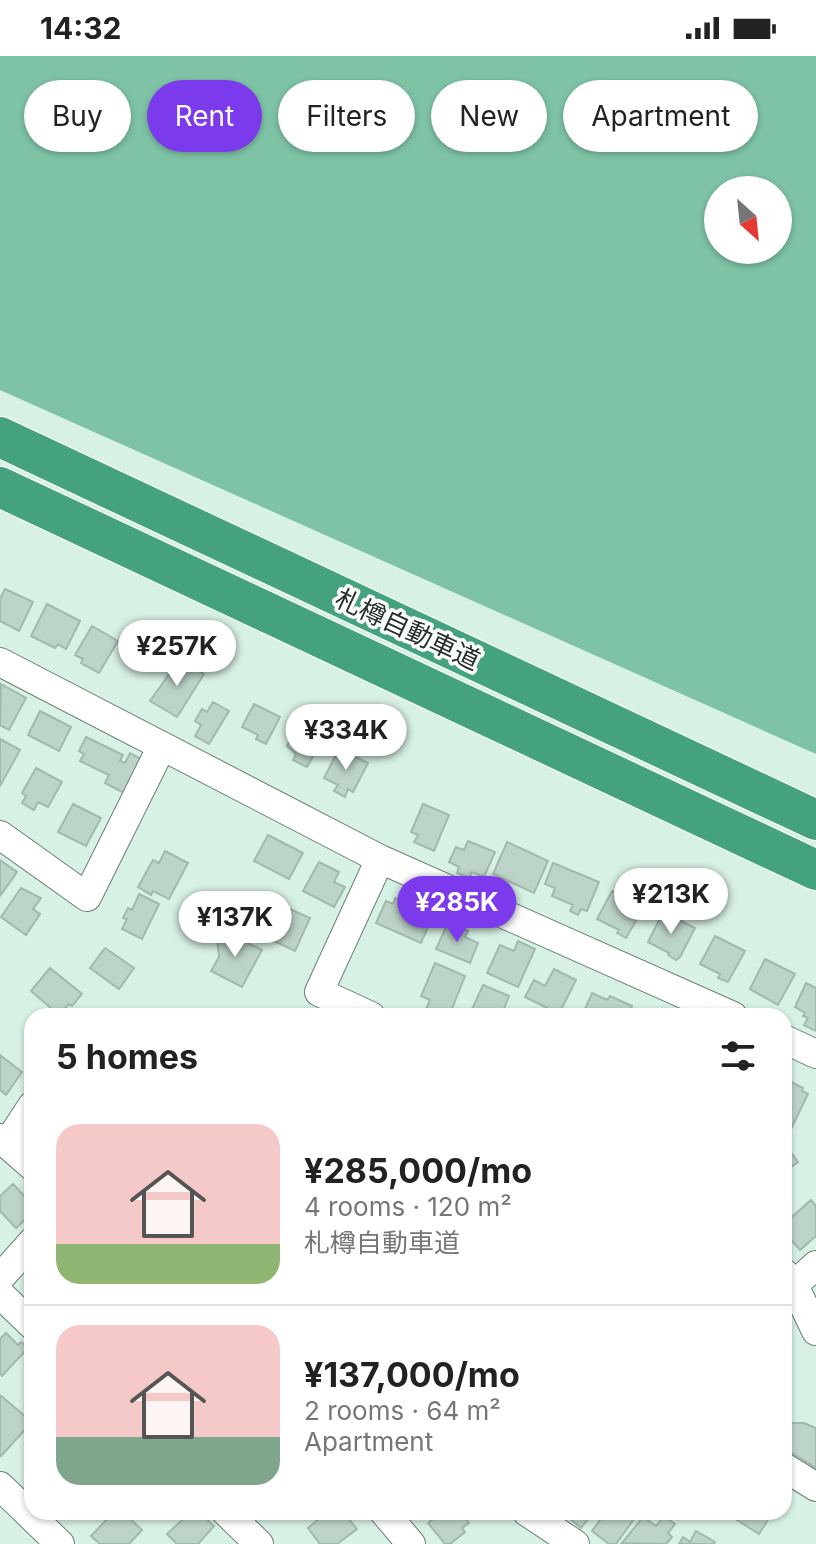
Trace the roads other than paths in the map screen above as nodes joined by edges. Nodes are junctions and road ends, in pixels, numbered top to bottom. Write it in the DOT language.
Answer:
graph roads {
  1 [pos="0,437"];
  2 [pos="0,487"];
  3 [pos="0,662"];
  4 [pos="162,746"];
  5 [pos="816,820"];
  6 [pos="0,835"];
  7 [pos="380,859"];
  8 [pos="816,870"];
  9 [pos="354,1008"];
  10 [pos="715,1008"];
  11 [pos="792,1043"];
  12 [pos="816,1054"];
  13 [pos="24,1116"];
  14 [pos="4,1141"];
  15 [pos="24,1159"];
  16 [pos="24,1251"];
  17 [pos="816,1265"];
  18 [pos="792,1277"];
  19 [pos="0,1278"];
  20 [pos="792,1285"];
  21 [pos="0,1294"];
  22 [pos="24,1317"];
  23 [pos="816,1331"];
  24 [pos="792,1472"];
  25 [pos="0,1486"];
  26 [pos="816,1487"];
  27 [pos="24,1509"];
  28 [pos="35,1520"];
  29 [pos="234,1520"];
  30 [pos="391,1520"];
  31 [pos="539,1520"];
  32 [pos="60,1544"];
  33 [pos="259,1544"];
  34 [pos="411,1544"];
  35 [pos="575,1544"];
  1 -- 5 [label="highway, 札樽自動車道"];
  2 -- 8 [label="highway, 札樽自動車道"];
  3 -- 4 [label="street"];
  4 -- 6 [label="street"];
  4 -- 7 [label="street"];
  7 -- 9 [label="street"];
  7 -- 10 [label="street"];
  11 -- 12 [label="street"];
  13 -- 14 [label="street"];
  14 -- 15 [label="street"];
  16 -- 19 [label="street"];
  17 -- 18 [label="street"];
  20 -- 23 [label="street"];
  21 -- 22 [label="street"];
  24 -- 26 [label="street"];
  25 -- 27 [label="street"];
  28 -- 32 [label="street"];
  29 -- 33 [label="street"];
  30 -- 34 [label="street"];
  31 -- 35 [label="street"];
}
